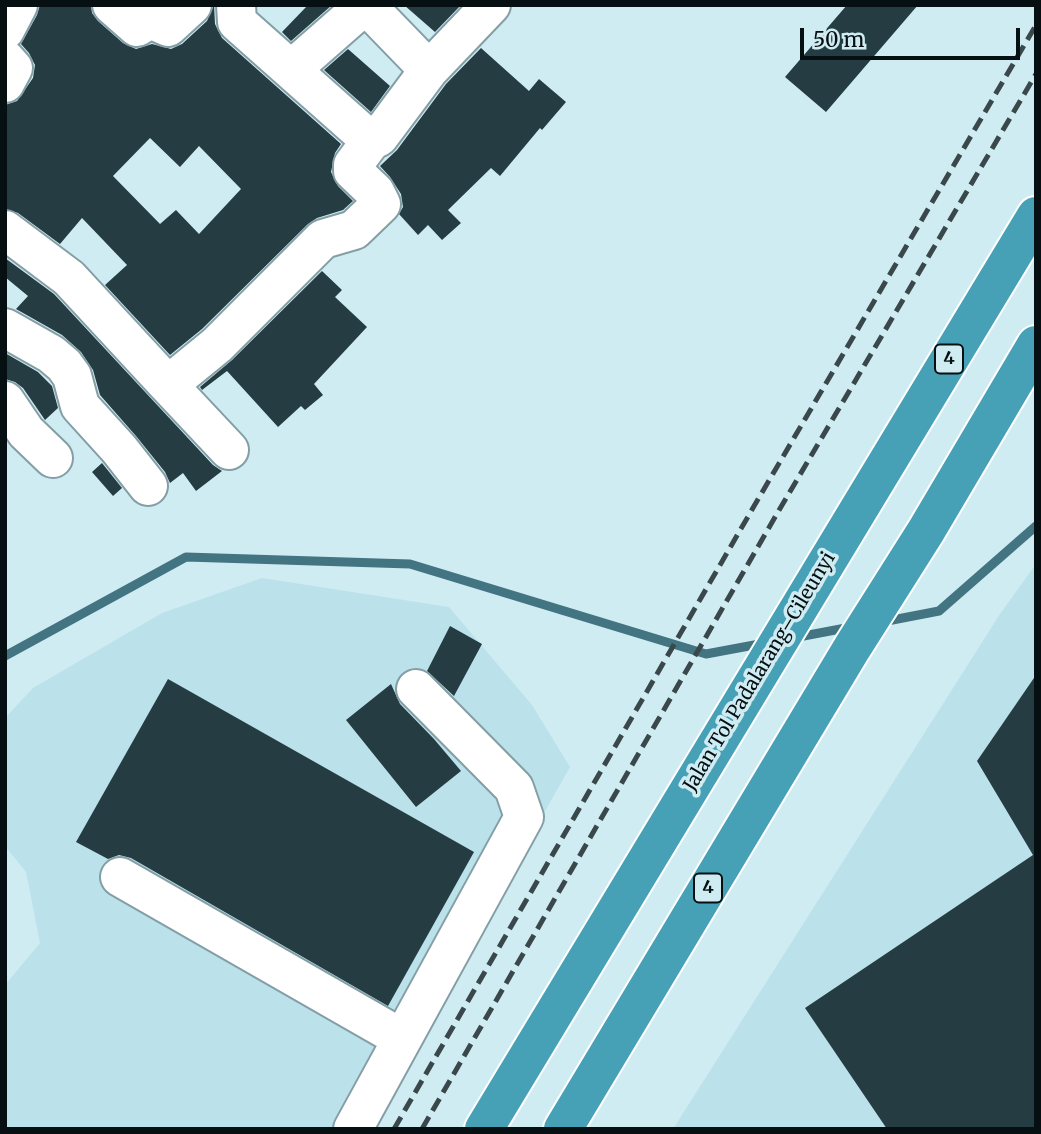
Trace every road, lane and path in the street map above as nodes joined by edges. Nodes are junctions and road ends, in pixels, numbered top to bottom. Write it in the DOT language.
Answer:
graph roads {
  1 [pos="18,5"];
  2 [pos="112,5"];
  3 [pos="192,5"];
  4 [pos="236,5"];
  5 [pos="365,5"];
  6 [pos="491,5"];
  7 [pos="5,30"];
  8 [pos="5,59"];
  9 [pos="292,69"];
  10 [pos="429,70"];
  11 [pos="5,83"];
  12 [pos="372,141"];
  13 [pos="1036,216"];
  14 [pos="5,230"];
  15 [pos="5,328"];
  16 [pos="1036,345"];
  17 [pos="168,385"];
  18 [pos="5,401"];
  19 [pos="229,450"];
  20 [pos="53,458"];
  21 [pos="148,486"];
  22 [pos="416,689"];
  23 [pos="120,877"];
  24 [pos="401,1038"];
  25 [pos="353,1129"];
  26 [pos="484,1129"];
  27 [pos="563,1129"];
  1 -- 7 [label="street"];
  2 -- 3 [label="street"];
  4 -- 9 [label="street"];
  5 -- 9 [label="street"];
  5 -- 10 [label="street"];
  6 -- 10 [label="street"];
  8 -- 11 [label="street"];
  9 -- 12 [label="street"];
  10 -- 12 [label="street"];
  12 -- 17 [label="street"];
  13 -- 26 [label="highway, Jalan Tol Padalarang–Cileunyi / 4"];
  14 -- 17 [label="street"];
  15 -- 21 [label="street"];
  16 -- 27 [label="highway, 4"];
  17 -- 19 [label="street"];
  18 -- 20 [label="street"];
  22 -- 24 [label="street"];
  23 -- 24 [label="street"];
  24 -- 25 [label="street"];
}
